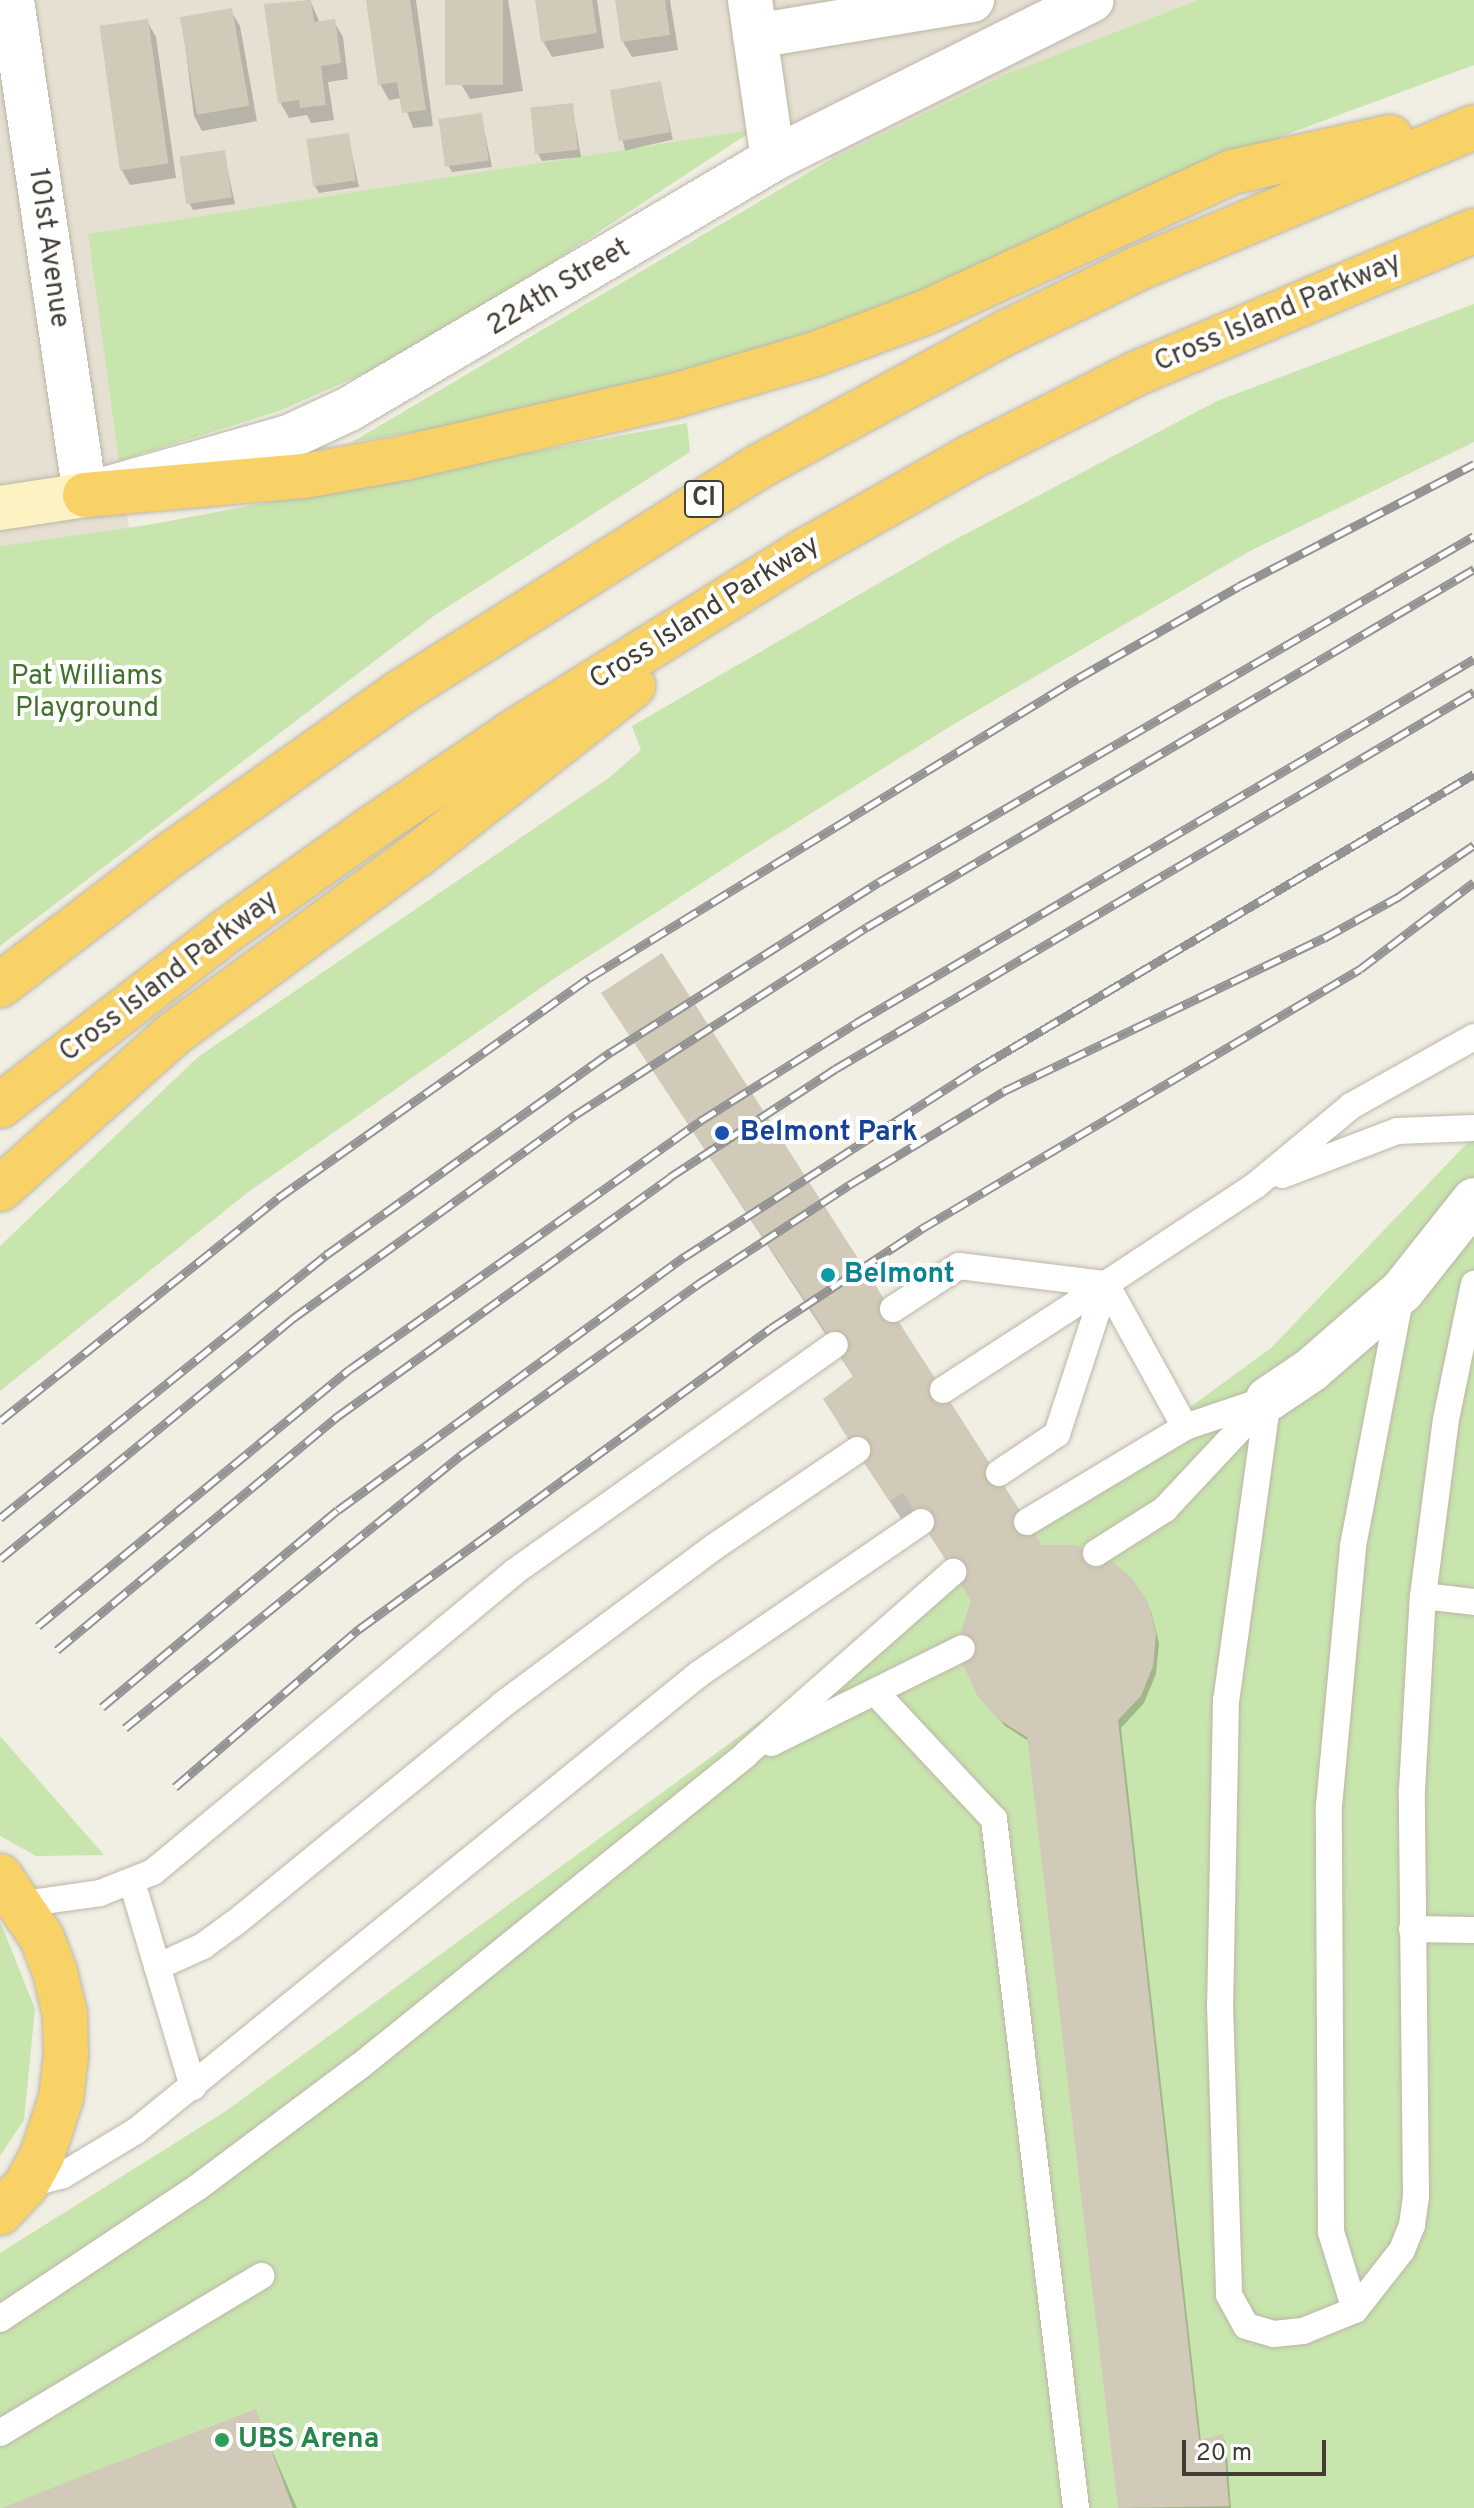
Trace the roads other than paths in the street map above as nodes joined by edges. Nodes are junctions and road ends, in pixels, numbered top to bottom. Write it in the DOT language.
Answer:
graph roads {
  1 [pos="12,0"];
  2 [pos="972,0"];
  3 [pos="1092,0"];
  4 [pos="752,18"];
  5 [pos="1474,117"];
  6 [pos="1474,127"];
  7 [pos="773,159"];
  8 [pos="1474,231"];
  9 [pos="85,495"];
  10 [pos="0,508"];
  11 [pos="808,549"];
  12 [pos="0,985"];
  13 [pos="1474,1037"];
  14 [pos="0,1106"];
  15 [pos="1474,1128"];
  16 [pos="1256,1185"];
  17 [pos="0,1189"];
  18 [pos="1474,1200"];
  19 [pos="1106,1284"];
  20 [pos="1474,1284"];
  21 [pos="1402,1291"];
  22 [pos="893,1309"];
  23 [pos="835,1345"];
  24 [pos="943,1390"];
  25 [pos="1268,1399"];
  26 [pos="1185,1427"];
  27 [pos="857,1450"];
  28 [pos="999,1473"];
  29 [pos="921,1522"];
  30 [pos="1027,1522"];
  31 [pos="1096,1553"];
  32 [pos="953,1572"];
  33 [pos="1423,1596"];
  34 [pos="1474,1602"];
  35 [pos="962,1648"];
  36 [pos="876,1693"];
  37 [pos="746,1754"];
  38 [pos="132,1882"];
  39 [pos="11,1890"];
  40 [pos="1412,1929"];
  41 [pos="1474,1930"];
  42 [pos="157,1967"];
  43 [pos="193,2087"];
  44 [pos="13,2199"];
  45 [pos="261,2276"];
  46 [pos="1355,2310"];
  47 [pos="0,2319"];
  48 [pos="0,2433"];
  49 [pos="1076,2508"];
  1 -- 9 [label="street, 101st Avenue"];
  2 -- 4 [label="street"];
  3 -- 7 [label="street, 224th Street"];
  4 -- 7 [label="street"];
  5 -- 9 [label="highway"];
  6 -- 12 [label="highway, CI"];
  7 -- 9 [label="street, 224th Street"];
  8 -- 11 [label="highway, Cross Island Parkway"];
  9 -- 10 [label="street, 224th Street"];
  11 -- 14 [label="highway, Cross Island Parkway"];
  11 -- 17 [label="highway"];
  13 -- 16 [label="lane"];
  15 -- 16 [label="lane"];
  16 -- 19 [label="lane"];
  18 -- 21 [label="street"];
  19 -- 22 [label="lane"];
  19 -- 24 [label="lane"];
  19 -- 26 [label="lane"];
  19 -- 28 [label="lane"];
  20 -- 33 [label="lane"];
  21 -- 25 [label="street"];
  21 -- 46 [label="lane"];
  23 -- 38 [label="lane"];
  25 -- 26 [label="lane"];
  25 -- 31 [label="lane"];
  25 -- 46 [label="lane"];
  26 -- 30 [label="lane"];
  27 -- 42 [label="lane"];
  29 -- 43 [label="lane"];
  32 -- 37 [label="lane"];
  33 -- 34 [label="lane"];
  33 -- 40 [label="lane"];
  35 -- 36 [label="lane"];
  36 -- 37 [label="lane"];
  36 -- 49 [label="lane"];
  37 -- 47 [label="lane"];
  38 -- 39 [label="lane"];
  38 -- 42 [label="lane"];
  39 -- 44 [label="highway"];
  40 -- 41 [label="lane"];
  40 -- 46 [label="lane"];
  42 -- 43 [label="lane"];
  43 -- 44 [label="lane"];
  45 -- 48 [label="lane"];
}
